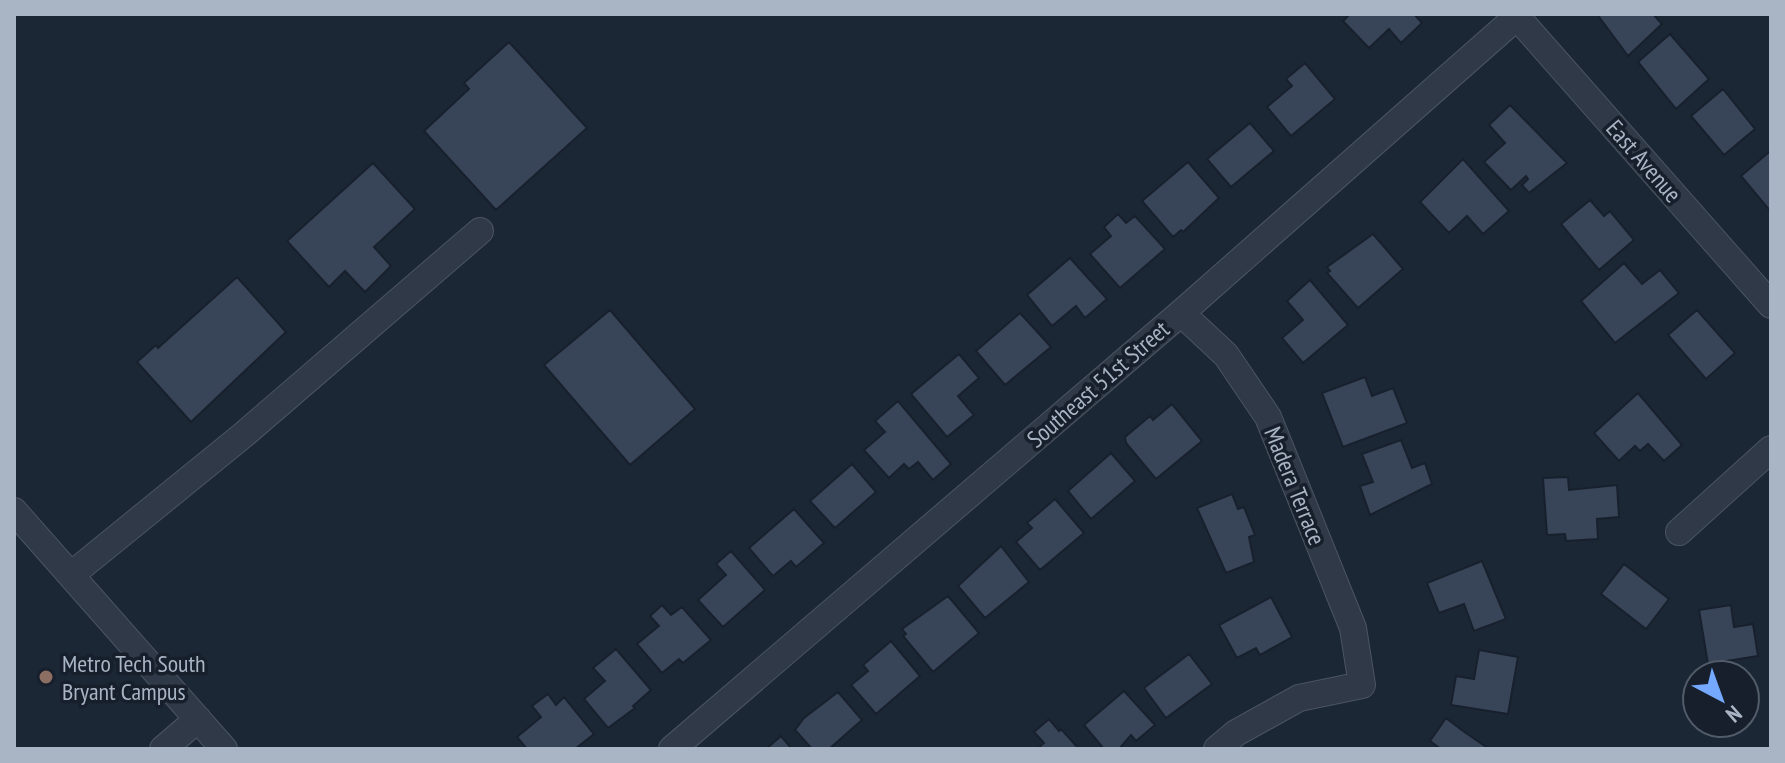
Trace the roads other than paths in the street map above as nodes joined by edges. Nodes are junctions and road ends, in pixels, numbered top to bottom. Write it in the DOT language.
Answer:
graph roads {
  1 [pos="1518,15"];
  2 [pos="480,231"];
  3 [pos="1771,305"];
  4 [pos="1181,313"];
  5 [pos="1771,449"];
  6 [pos="14,511"];
  7 [pos="1679,532"];
  8 [pos="71,575"];
  9 [pos="198,719"];
  10 [pos="163,749"];
  11 [pos="224,749"];
  12 [pos="672,749"];
  13 [pos="1217,749"];
  1 -- 3 [label="street, East Avenue"];
  1 -- 4 [label="street, Southeast 51st Street"];
  2 -- 8 [label="street"];
  4 -- 12 [label="street, Southeast 51st Street"];
  4 -- 13 [label="street, Madera Terrace"];
  5 -- 7 [label="street"];
  6 -- 8 [label="street"];
  8 -- 9 [label="street"];
  9 -- 10 [label="street"];
  9 -- 11 [label="street"];
}
